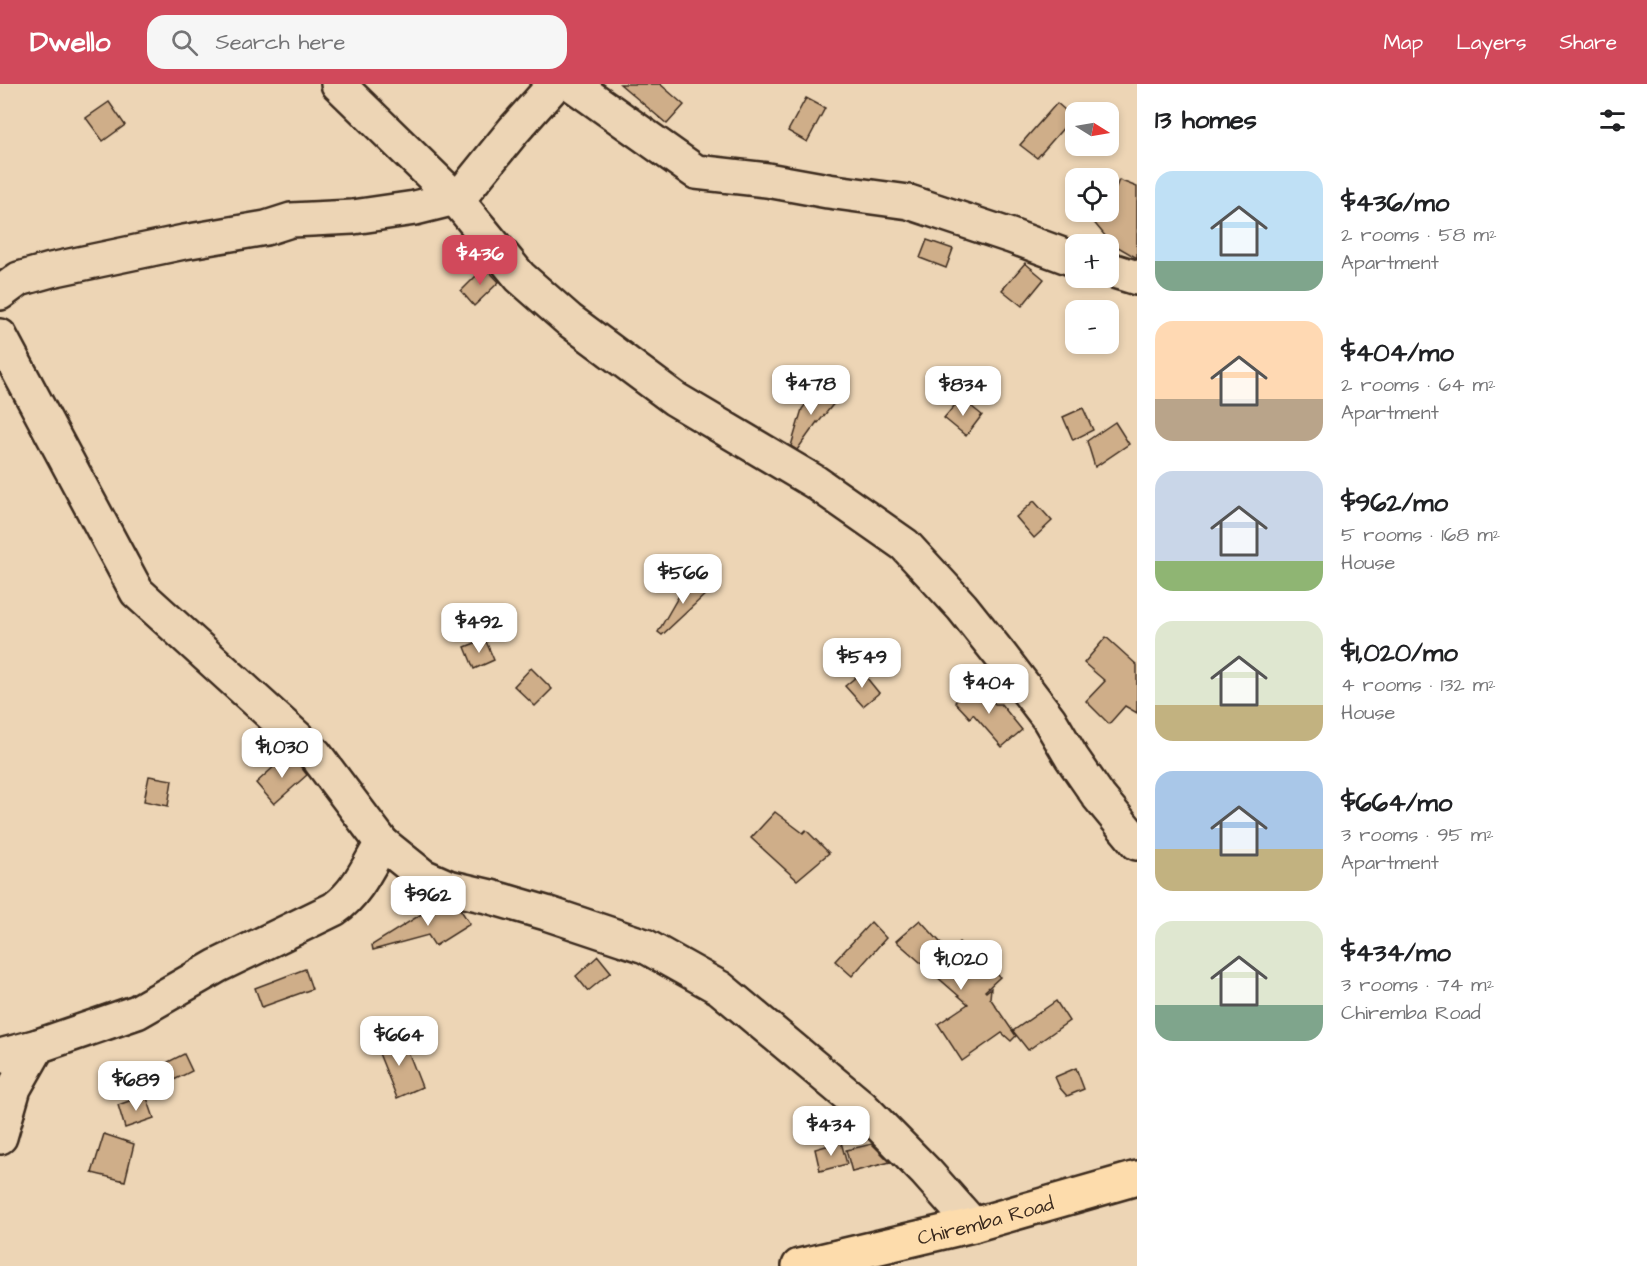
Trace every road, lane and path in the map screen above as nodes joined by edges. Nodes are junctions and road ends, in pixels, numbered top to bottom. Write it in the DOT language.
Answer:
graph roads {
  1 [pos="338,84"];
  2 [pos="555,84"];
  3 [pos="572,84"];
  4 [pos="455,198"];
  5 [pos="1065,256"];
  6 [pos="1119,272"];
  7 [pos="1137,278"];
  8 [pos="0,293"];
  9 [pos="0,336"];
  10 [pos="381,843"];
  11 [pos="1137,843"];
  12 [pos="38,1046"];
  13 [pos="0,1056"];
  14 [pos="0,1137"];
  15 [pos="1137,1178"];
  16 [pos="973,1225"];
  17 [pos="799,1266"];
  1 -- 4 [label="street"];
  2 -- 4 [label="street"];
  3 -- 5 [label="street"];
  4 -- 8 [label="street"];
  4 -- 11 [label="street"];
  6 -- 7 [label="street"];
  9 -- 10 [label="street"];
  10 -- 12 [label="street"];
  10 -- 16 [label="street"];
  12 -- 13 [label="street"];
  12 -- 14 [label="street"];
  15 -- 16 [label="main road, Chiremba Road"];
  16 -- 17 [label="main road, Chiremba Road"];
}
